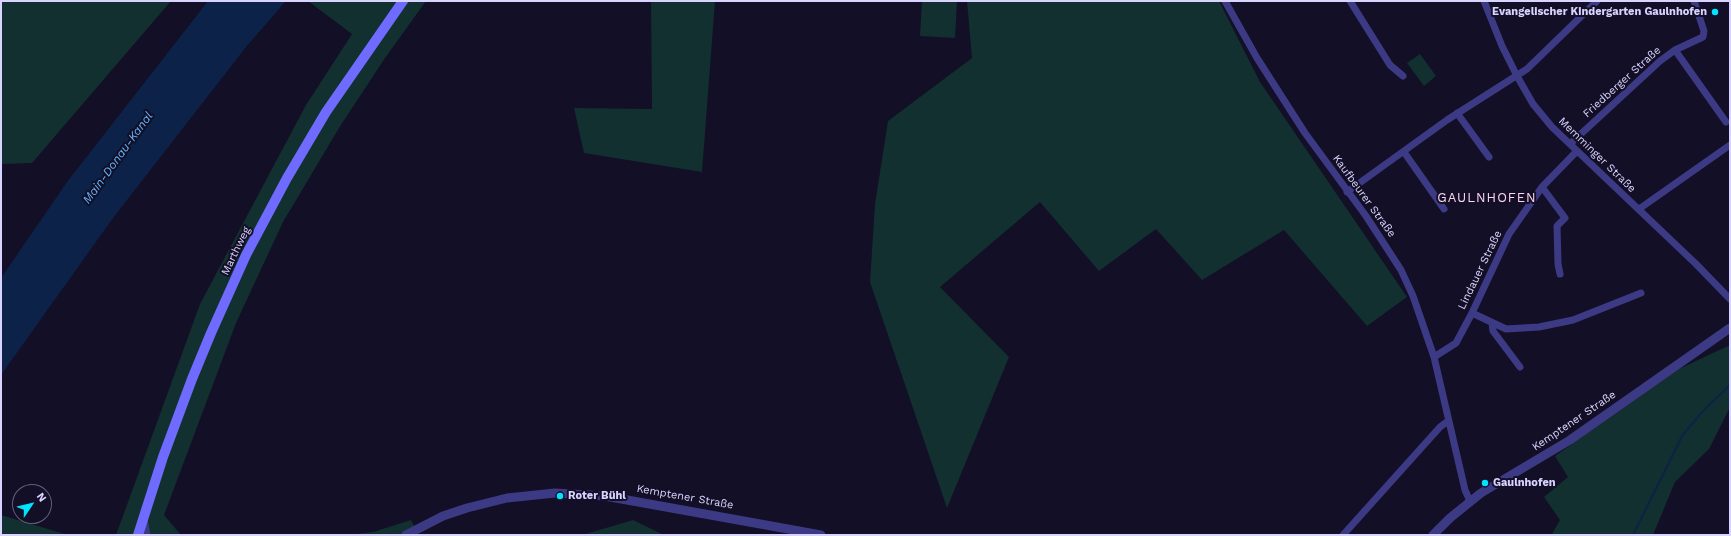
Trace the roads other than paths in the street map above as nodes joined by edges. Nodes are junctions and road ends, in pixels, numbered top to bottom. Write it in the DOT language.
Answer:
graph roads {
  1 [pos="403,1"];
  2 [pos="1225,1"];
  3 [pos="1350,1"];
  4 [pos="1484,1"];
  5 [pos="1597,1"];
  6 [pos="1694,1"];
  7 [pos="1675,50"];
  8 [pos="1403,76"];
  9 [pos="1517,76"];
  10 [pos="1457,113"];
  11 [pos="1726,122"];
  12 [pos="1570,144"];
  13 [pos="1730,145"];
  14 [pos="1577,151"];
  15 [pos="1404,152"];
  16 [pos="1489,157"];
  17 [pos="1542,188"];
  18 [pos="1347,192"];
  19 [pos="1444,209"];
  20 [pos="1639,210"];
  21 [pos="1560,274"];
  22 [pos="1641,293"];
  23 [pos="1730,299"];
  24 [pos="1472,313"];
  25 [pos="1492,323"];
  26 [pos="1730,328"];
  27 [pos="1434,358"];
  28 [pos="1520,367"];
  29 [pos="1448,421"];
  30 [pos="1470,501"];
  31 [pos="143,520"];
  32 [pos="138,535"];
  33 [pos="146,535"];
  34 [pos="406,535"];
  35 [pos="821,535"];
  36 [pos="1343,535"];
  37 [pos="1432,535"];
  1 -- 31 [label="main road, Marthweg"];
  2 -- 18 [label="street, Kaufbeurer Straße"];
  3 -- 8 [label="street"];
  4 -- 9 [label="street, Memminger Straße"];
  5 -- 9 [label="street"];
  6 -- 7 [label="street, Friedberger Straße"];
  7 -- 11 [label="street"];
  7 -- 12 [label="street, Friedberger Straße"];
  9 -- 10 [label="street"];
  9 -- 12 [label="street, Memminger Straße"];
  10 -- 15 [label="street"];
  10 -- 16 [label="street"];
  12 -- 14 [label="street, Memminger Straße"];
  13 -- 20 [label="street"];
  14 -- 17 [label="street, Lindauer Straße"];
  14 -- 20 [label="street, Memminger Straße"];
  15 -- 18 [label="street"];
  15 -- 19 [label="street"];
  17 -- 21 [label="street"];
  17 -- 24 [label="street, Lindauer Straße"];
  18 -- 27 [label="street, Kaufbeurer Straße"];
  20 -- 23 [label="street, Memminger Straße"];
  22 -- 25 [label="street"];
  24 -- 25 [label="street"];
  24 -- 27 [label="street, Lindauer Straße"];
  25 -- 28 [label="street"];
  26 -- 30 [label="street, Kemptener Straße"];
  27 -- 29 [label="street, Kaufbeurer Straße"];
  29 -- 30 [label="street, Kaufbeurer Straße"];
  29 -- 36 [label="street"];
  30 -- 37 [label="street, Kemptener Straße"];
  31 -- 32 [label="main road, Marthweg"];
  31 -- 33 [label="street"];
  34 -- 35 [label="street, Kemptener Straße"];
}
